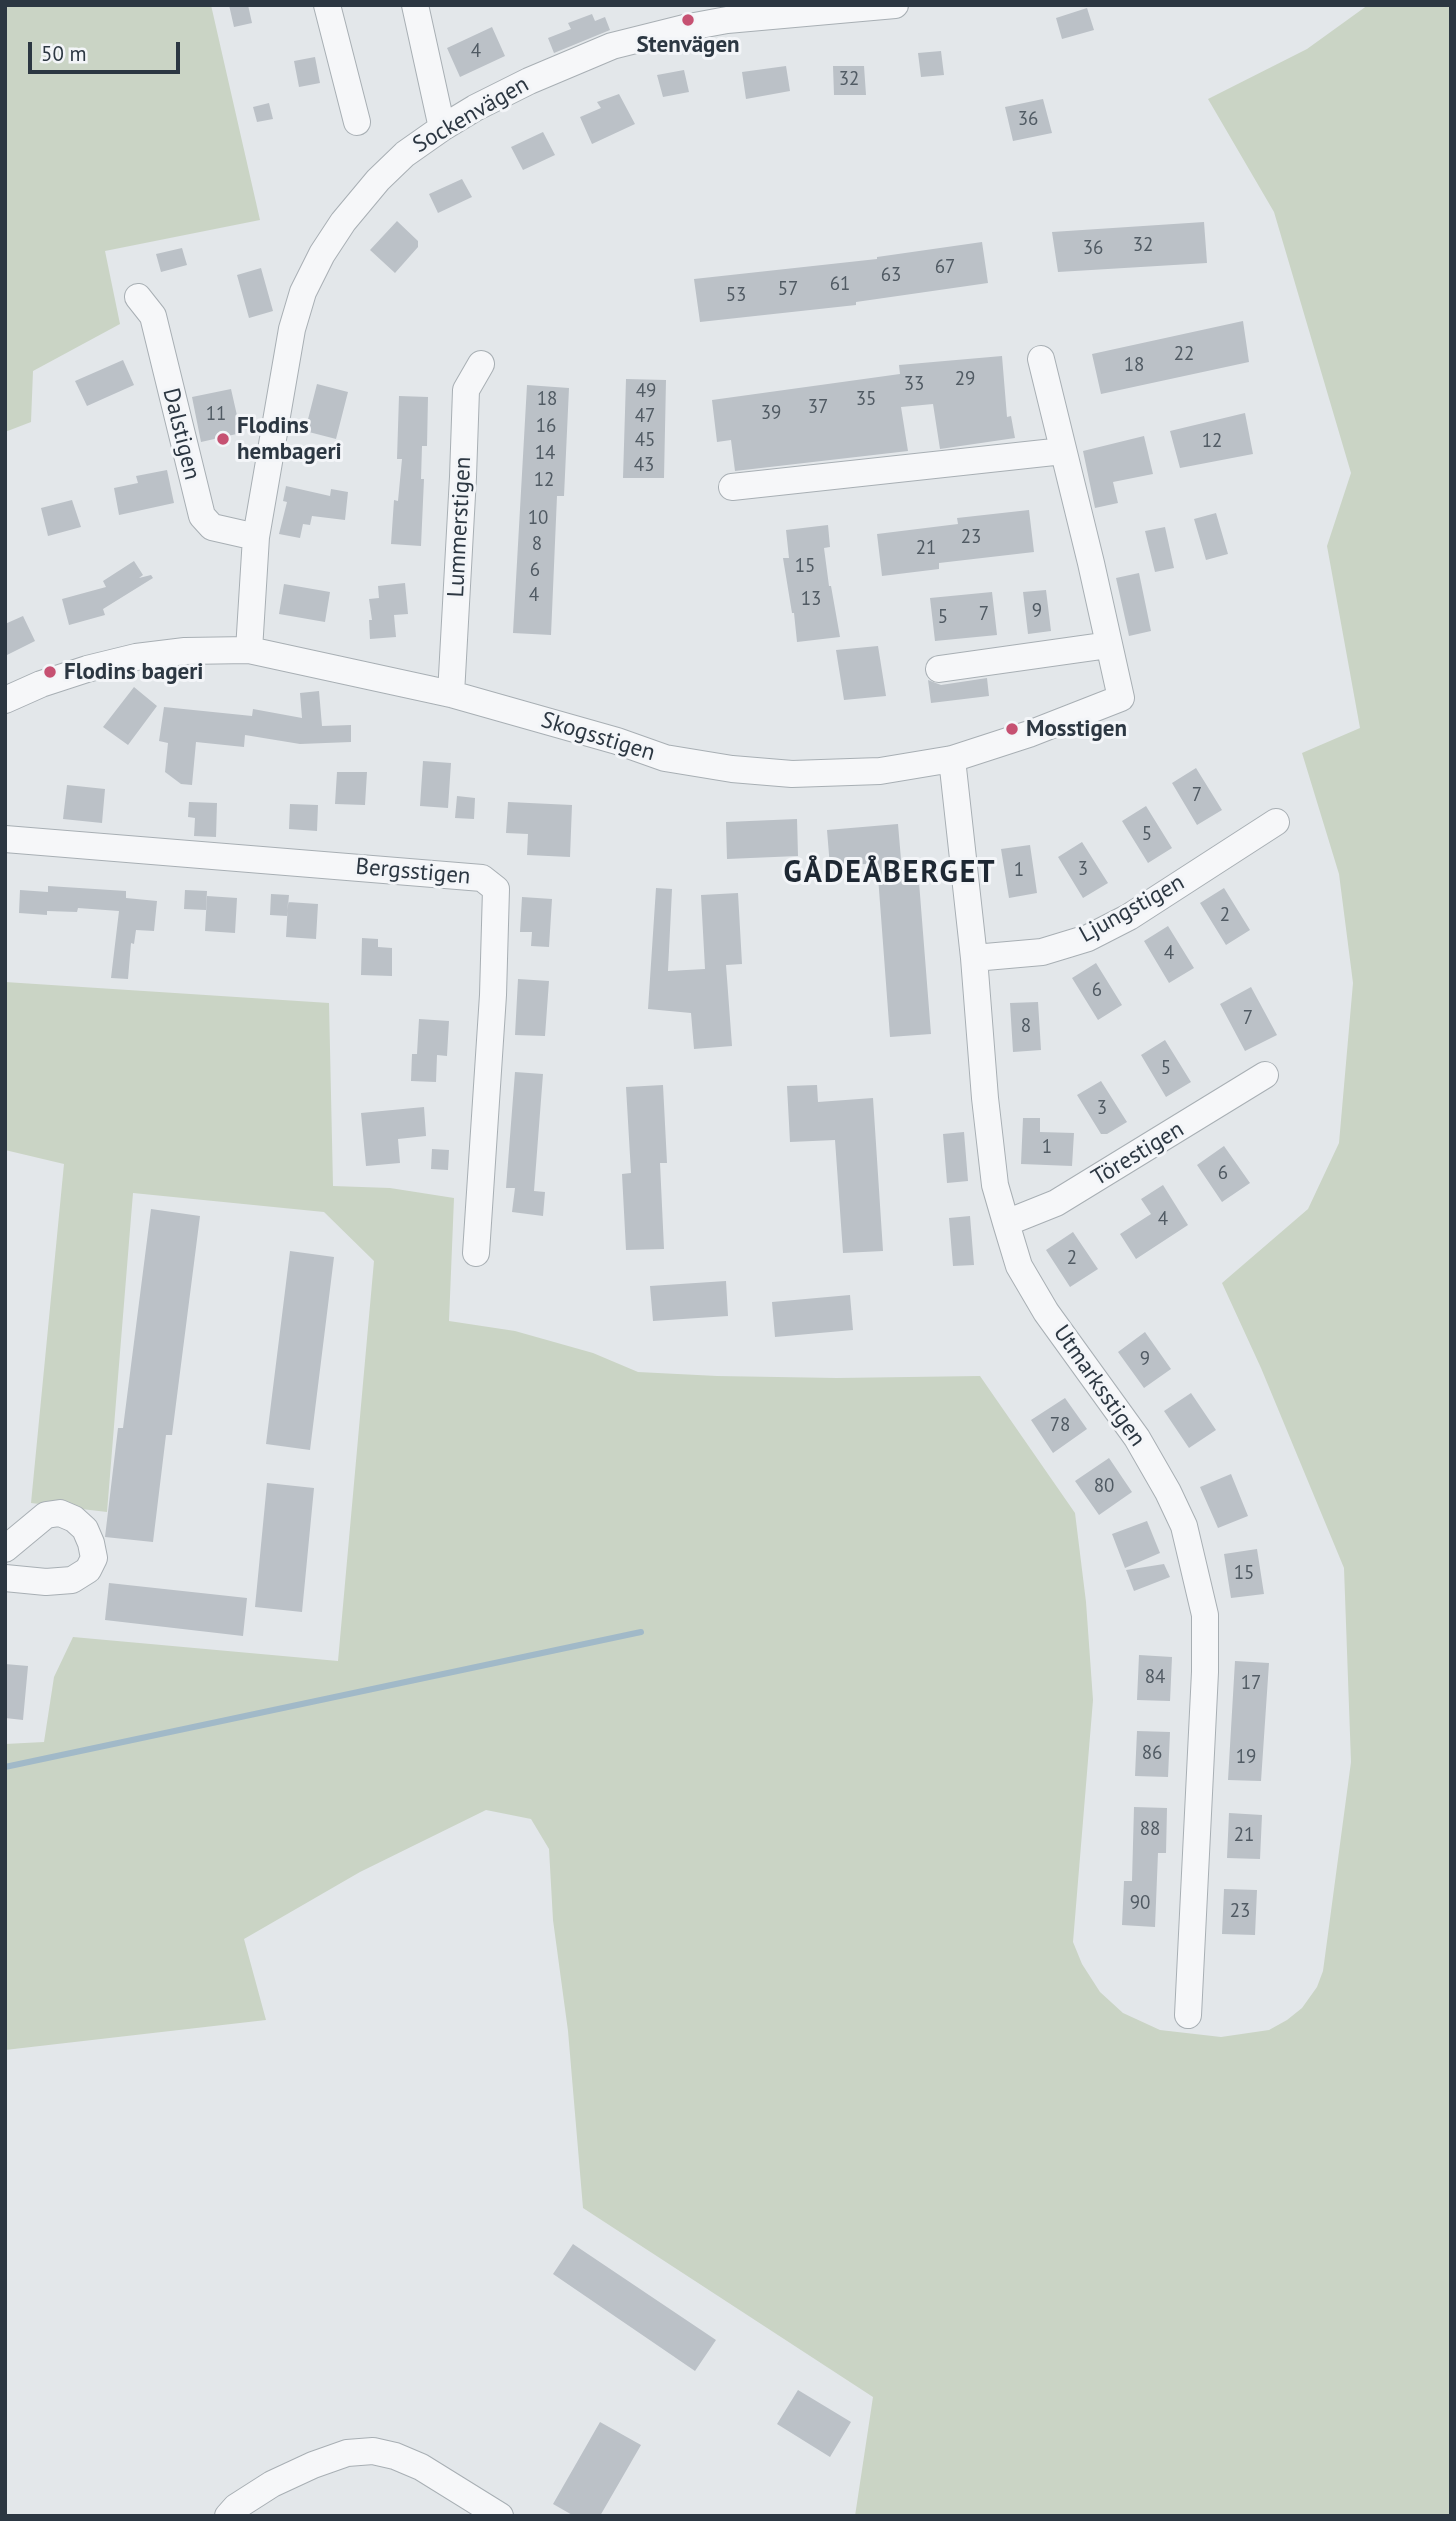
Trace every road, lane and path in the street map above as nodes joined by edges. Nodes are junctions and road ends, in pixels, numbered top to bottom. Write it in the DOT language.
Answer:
graph roads {
  1 [pos="327,5"];
  2 [pos="415,5"];
  3 [pos="895,5"];
  4 [pos="358,122"];
  5 [pos="442,128"];
  6 [pos="138,297"];
  7 [pos="1041,359"];
  8 [pos="481,364"];
  9 [pos="1063,451"];
  10 [pos="732,487"];
  11 [pos="256,537"];
  12 [pos="1110,645"];
  13 [pos="249,650"];
  14 [pos="939,669"];
  15 [pos="451,694"];
  16 [pos="5,700"];
  17 [pos="952,759"];
  18 [pos="1276,822"];
  19 [pos="5,839"];
  20 [pos="974,958"];
  21 [pos="1265,1076"];
  22 [pos="1006,1223"];
  23 [pos="476,1253"];
  24 [pos="5,1549"];
  25 [pos="5,1577"];
  26 [pos="1188,2015"];
  27 [pos="228,2516"];
  28 [pos="500,2516"];
  1 -- 4 [label="street"];
  2 -- 5 [label="street"];
  3 -- 5 [label="street, Sockenvägen"];
  5 -- 11 [label="street, Sockenvägen"];
  6 -- 11 [label="street, Dalstigen"];
  7 -- 9 [label="street"];
  8 -- 15 [label="street, Lummerstigen"];
  9 -- 10 [label="street"];
  9 -- 12 [label="street"];
  11 -- 13 [label="street, Sockenvägen"];
  12 -- 14 [label="street"];
  12 -- 17 [label="street"];
  13 -- 15 [label="street, Skogsstigen"];
  13 -- 16 [label="street"];
  15 -- 17 [label="street, Skogsstigen"];
  17 -- 20 [label="street, Utmarksstigen"];
  18 -- 20 [label="street, Ljungstigen"];
  19 -- 23 [label="street, Bergsstigen"];
  20 -- 22 [label="street, Utmarksstigen"];
  21 -- 22 [label="street, Törestigen"];
  22 -- 26 [label="street, Utmarksstigen"];
  24 -- 25 [label="street"];
  27 -- 28 [label="street"];
}
